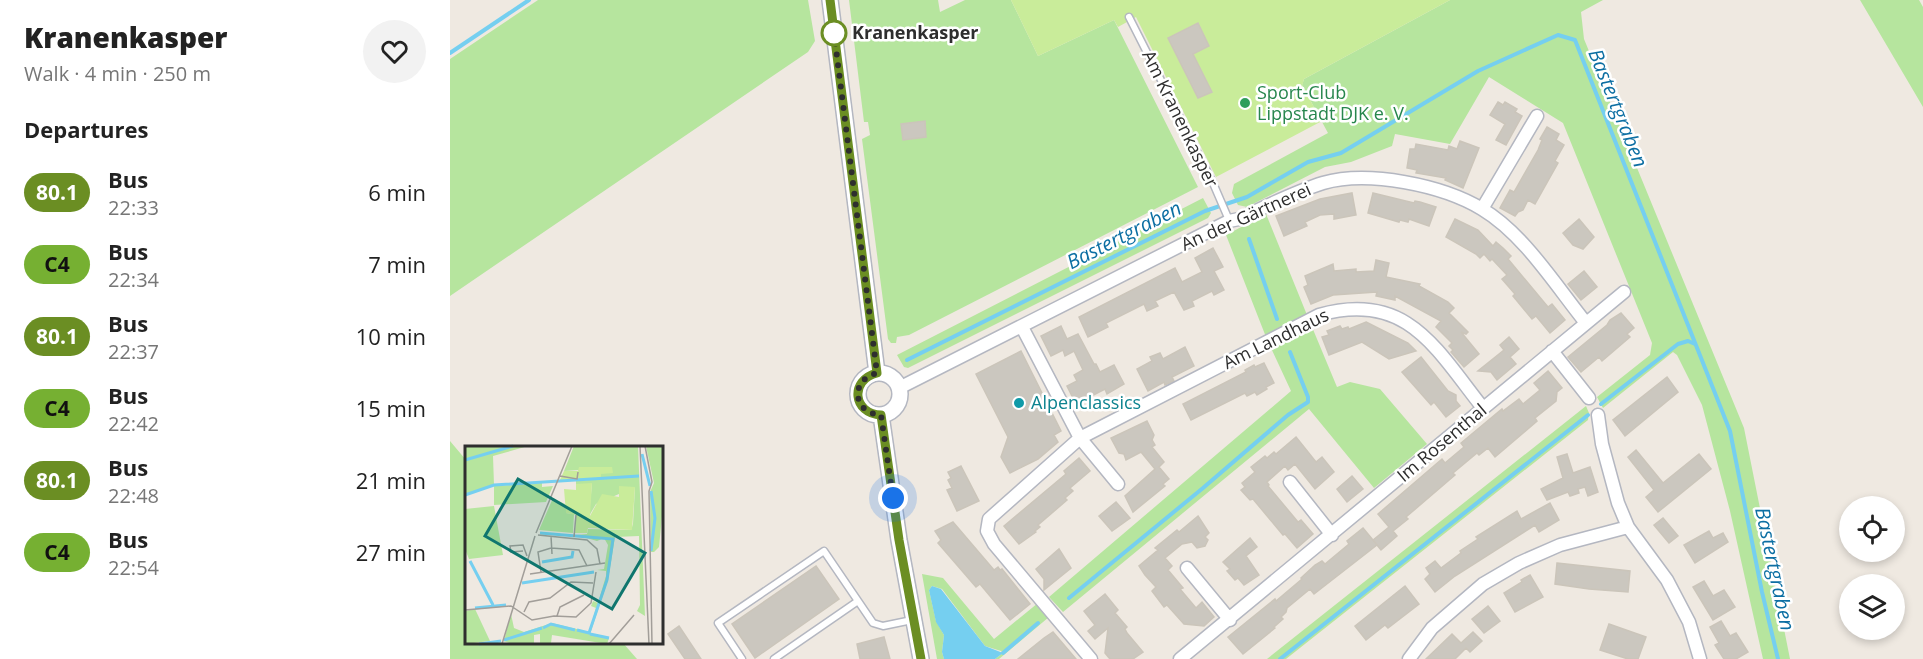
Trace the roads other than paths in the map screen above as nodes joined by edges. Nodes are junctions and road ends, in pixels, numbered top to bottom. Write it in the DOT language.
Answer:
graph roads {
  1 [pos="830,0"];
  2 [pos="1129,17"];
  3 [pos="1537,116"];
  4 [pos="1482,209"];
  5 [pos="1227,216"];
  6 [pos="1624,292"];
  7 [pos="1586,323"];
  8 [pos="1022,327"];
  9 [pos="1552,351"];
  10 [pos="877,373"];
  11 [pos="899,388"];
  12 [pos="1589,398"];
  13 [pos="1483,408"];
  14 [pos="881,415"];
  15 [pos="1598,415"];
  16 [pos="1080,438"];
  17 [pos="1290,482"];
  18 [pos="1118,484"];
  19 [pos="1628,527"];
  20 [pos="1332,535"];
  21 [pos="1187,568"];
  22 [pos="858,601"];
  23 [pos="912,620"];
  24 [pos="1230,620"];
  25 [pos="742,659"];
  26 [pos="774,659"];
  27 [pos="921,659"];
  28 [pos="1091,659"];
  29 [pos="1180,659"];
  30 [pos="1409,659"];
  31 [pos="1700,659"];
  1 -- 10 [label="street"];
  2 -- 5 [label="lane, Am Kranenkasper"];
  3 -- 4 [label="street"];
  4 -- 5 [label="street, An der Gärtnerei"];
  4 -- 7 [label="street, An der Gärtnerei"];
  5 -- 8 [label="street, An der Gärtnerei"];
  6 -- 7 [label="street, Im Rosenthal"];
  7 -- 9 [label="street, Im Rosenthal"];
  8 -- 11 [label="street, An der Gärtnerei"];
  8 -- 16 [label="street"];
  9 -- 12 [label="street"];
  9 -- 13 [label="street, Im Rosenthal"];
  10 -- 11 [label="street"];
  10 -- 14 [label="street"];
  11 -- 14 [label="street"];
  13 -- 16 [label="street, Am Landhaus"];
  13 -- 20 [label="street, Im Rosenthal"];
  14 -- 23 [label="street"];
  15 -- 19 [label="street"];
  16 -- 18 [label="street"];
  16 -- 28 [label="street, Am Landhaus"];
  17 -- 20 [label="street"];
  19 -- 30 [label="street"];
  19 -- 31 [label="street"];
  20 -- 24 [label="street, Im Rosenthal"];
  21 -- 24 [label="street"];
  22 -- 23 [label="lane"];
  22 -- 25 [label="lane"];
  22 -- 26 [label="lane"];
  23 -- 27 [label="street"];
  24 -- 29 [label="street, Im Rosenthal"];
}
